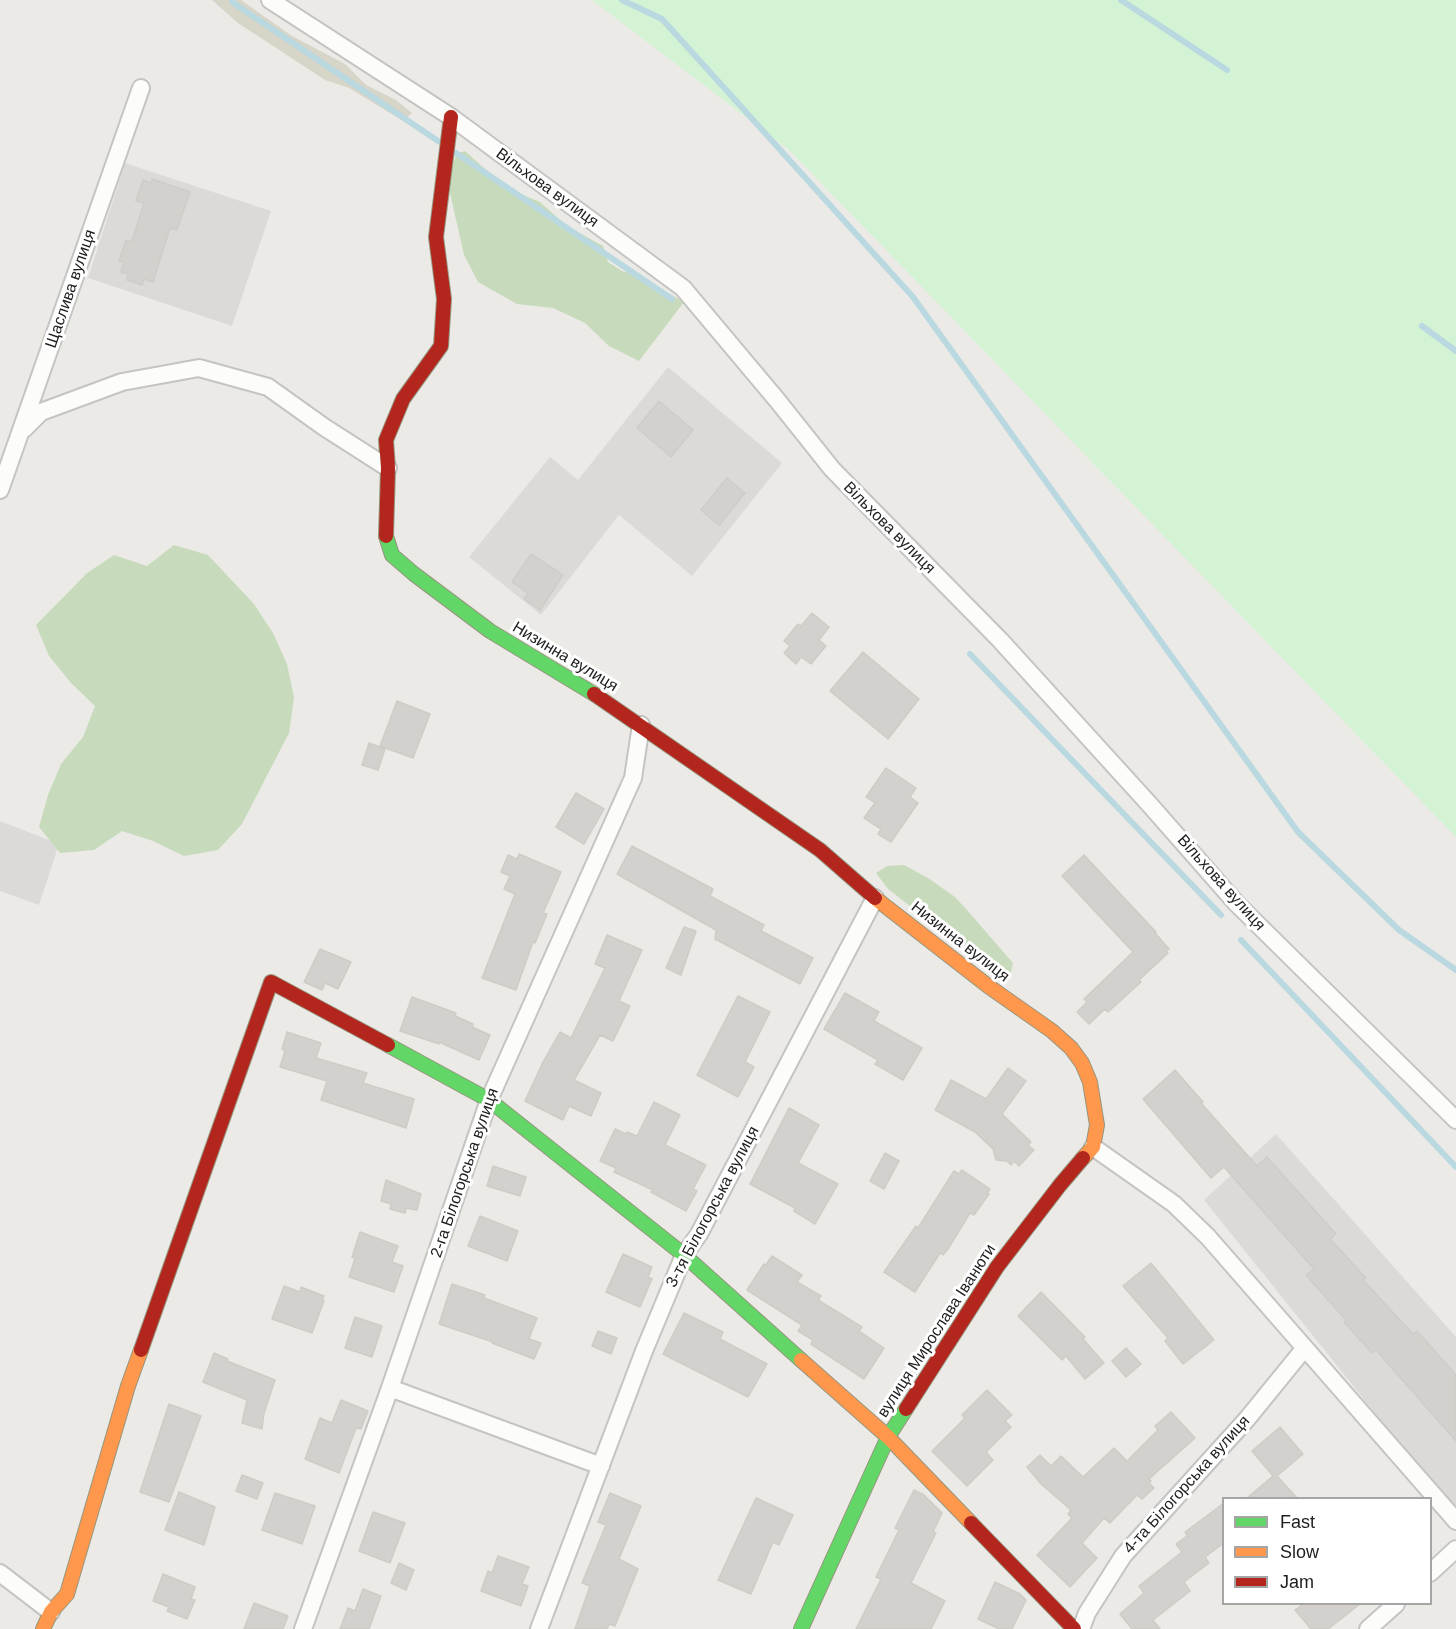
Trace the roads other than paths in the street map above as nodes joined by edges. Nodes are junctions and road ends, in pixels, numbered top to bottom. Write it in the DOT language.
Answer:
graph roads {
  1 [pos="270,0"];
  2 [pos="141,88"];
  3 [pos="451,117"];
  4 [pos="21,432"];
  5 [pos="388,468"];
  6 [pos="0,490"];
  7 [pos="641,725"];
  8 [pos="874,898"];
  9 [pos="489,1100"];
  10 [pos="1456,1120"];
  11 [pos="1093,1147"];
  12 [pos="684,1255"];
  13 [pos="1304,1348"];
  14 [pos="390,1388"];
  15 [pos="888,1437"];
  16 [pos="601,1466"];
  17 [pos="1456,1521"];
  18 [pos="1456,1550"];
  19 [pos="1432,1572"];
  20 [pos="0,1573"];
  21 [pos="1395,1605"];
  22 [pos="51,1612"];
  23 [pos="43,1629"];
  24 [pos="303,1629"];
  25 [pos="539,1629"];
  26 [pos="801,1629"];
  27 [pos="1074,1629"];
  28 [pos="1082,1629"];
  29 [pos="1368,1629"];
  1 -- 3 [label="street, Вільхова вулиця"];
  2 -- 4 [label="street, Щаслива вулиця"];
  3 -- 5 [label="street, Низинна вулиця"];
  3 -- 10 [label="street, Вільхова вулиця"];
  4 -- 5 [label="street"];
  4 -- 6 [label="street, Щаслива вулиця"];
  5 -- 7 [label="street, Низинна вулиця"];
  7 -- 8 [label="street, Низинна вулиця"];
  7 -- 9 [label="street, 2-га Білогорська вулиця"];
  8 -- 11 [label="street, Низинна вулиця"];
  8 -- 12 [label="street, 3-тя Білогорська вулиця"];
  9 -- 12 [label="street"];
  9 -- 14 [label="street, 2-га Білогорська вулиця"];
  9 -- 22 [label="street"];
  11 -- 13 [label="street"];
  11 -- 15 [label="street, вулиця Мирослава Іванюти"];
  12 -- 15 [label="street"];
  12 -- 16 [label="street, 3-тя Білогорська вулиця"];
  13 -- 17 [label="street"];
  13 -- 28 [label="street, 4-та Білогорська вулиця"];
  14 -- 16 [label="street"];
  14 -- 24 [label="street, 2-га Білогорська вулиця"];
  15 -- 26 [label="street, вулиця Мирослава Іванюти"];
  15 -- 27 [label="street"];
  16 -- 25 [label="street, 3-тя Білогорська вулиця"];
  18 -- 19 [label="street"];
  20 -- 22 [label="street"];
  21 -- 29 [label="street"];
  22 -- 23 [label="street"];
}
